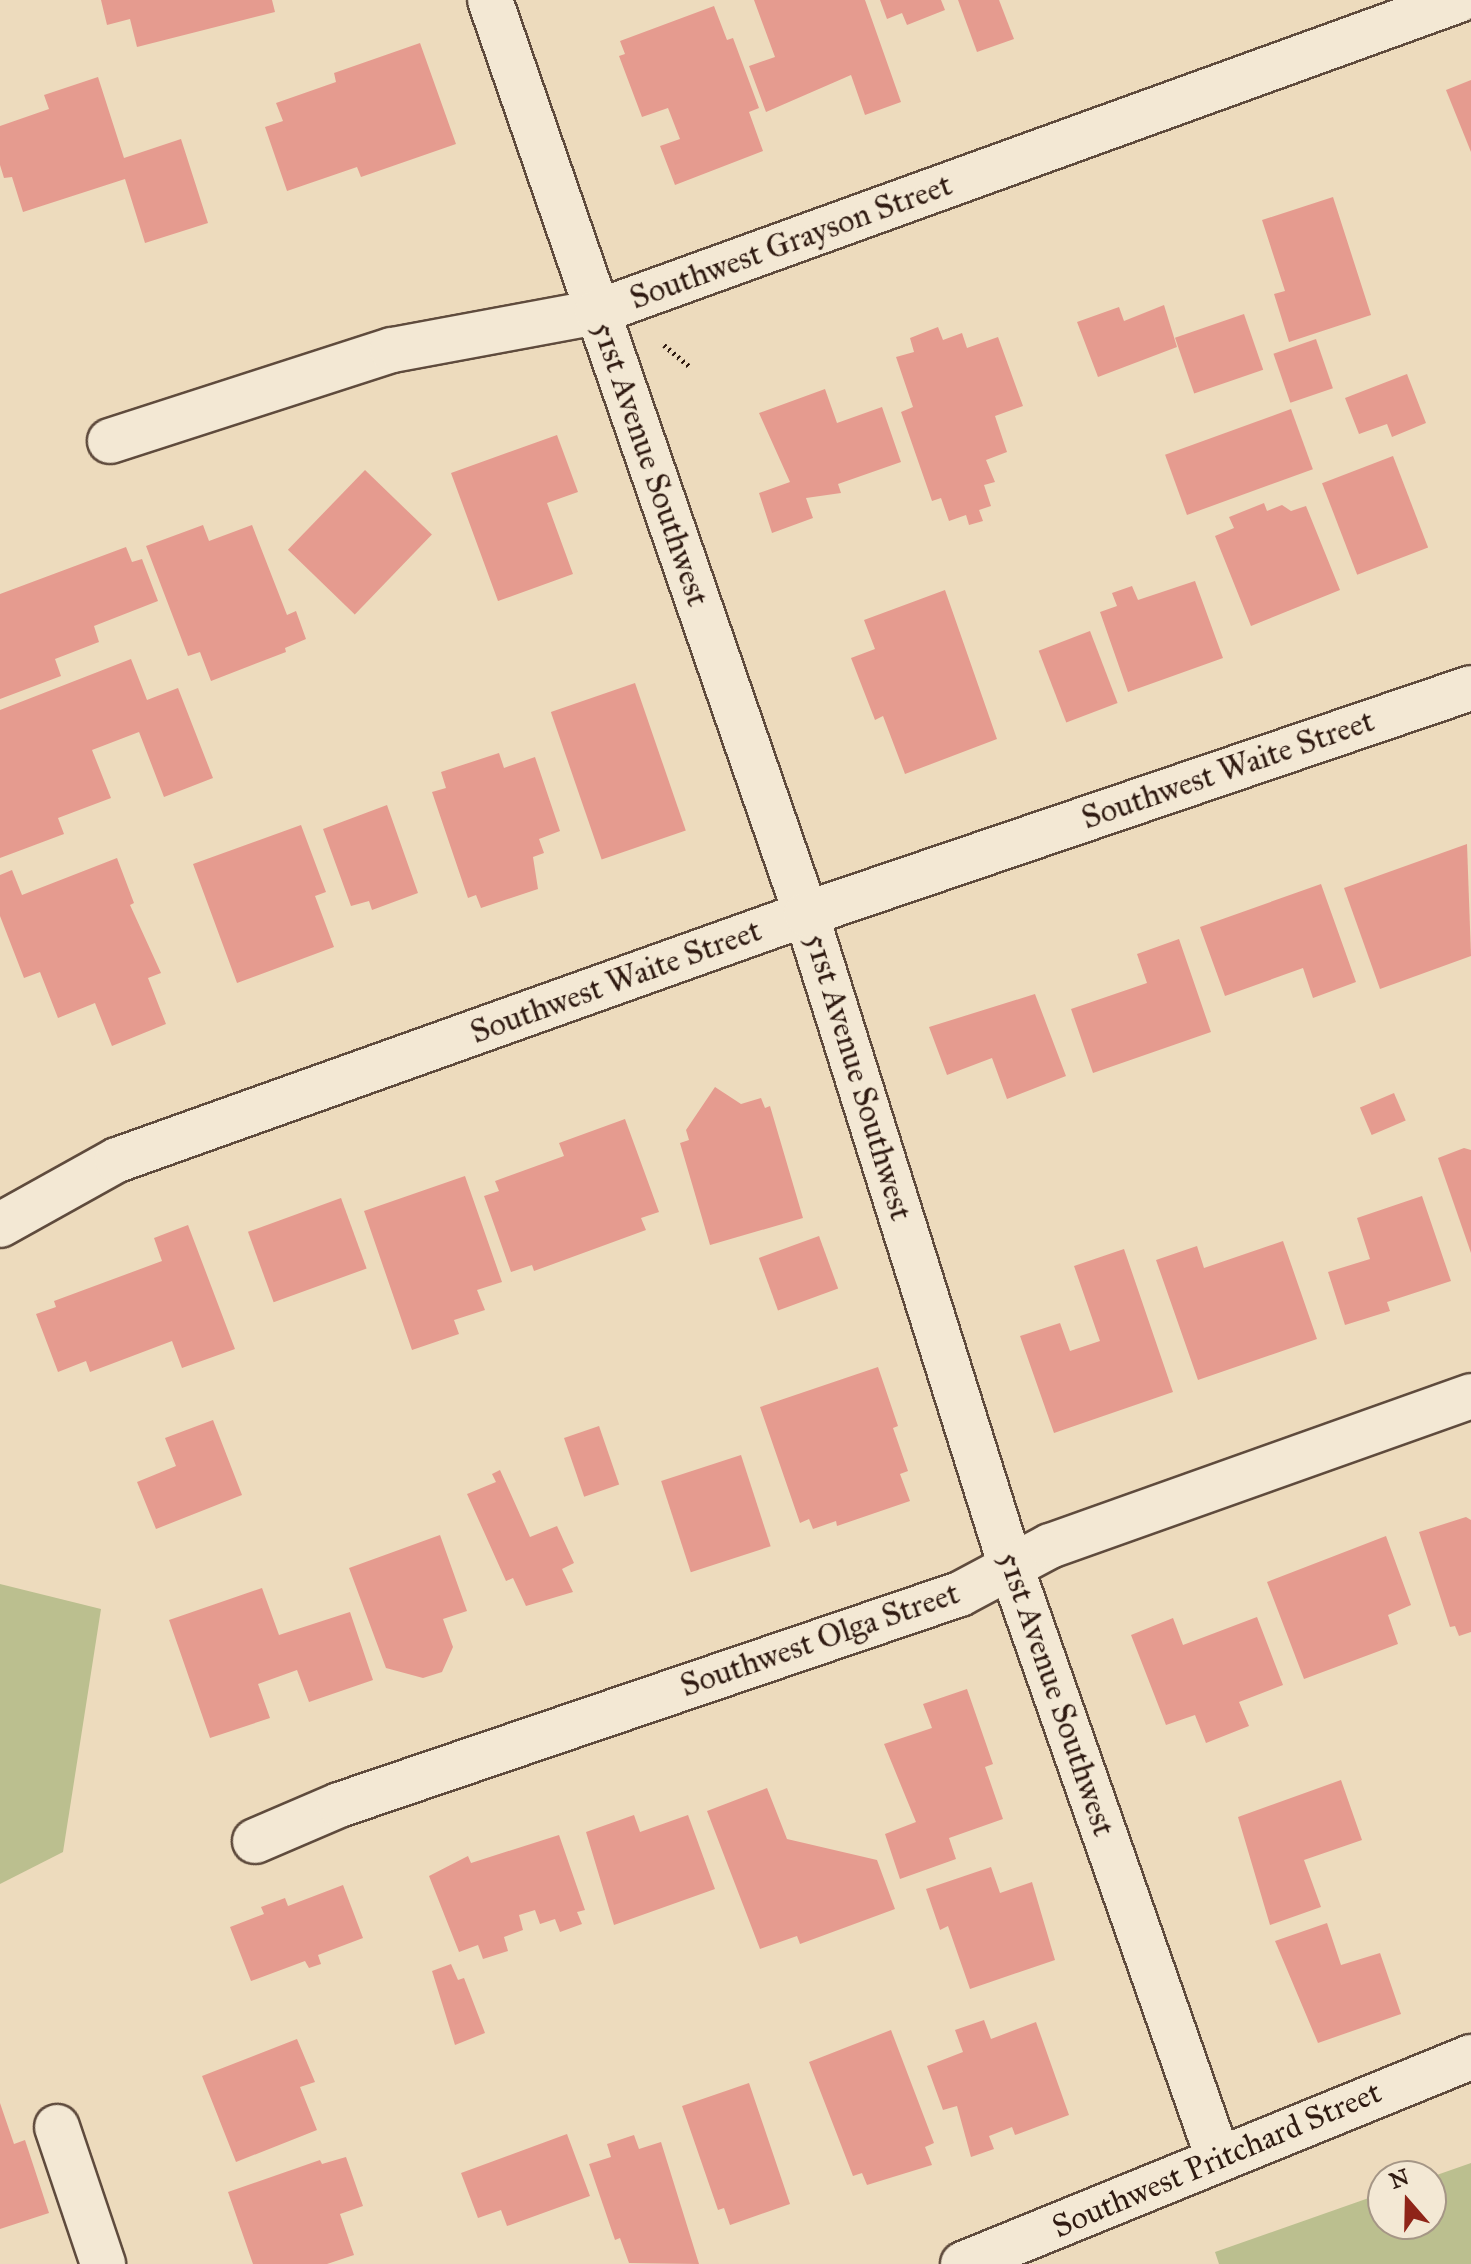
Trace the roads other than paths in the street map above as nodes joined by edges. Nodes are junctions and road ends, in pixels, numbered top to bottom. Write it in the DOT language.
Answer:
graph roads {
  1 [pos="490,0"];
  2 [pos="1459,0"];
  3 [pos="597,312"];
  4 [pos="110,441"];
  5 [pos="1471,688"];
  6 [pos="806,914"];
  7 [pos="0,1225"];
  8 [pos="1471,1396"];
  9 [pos="1011,1567"];
  10 [pos="255,1841"];
  11 [pos="1471,2057"];
  12 [pos="57,2127"];
  13 [pos="1218,2158"];
  14 [pos="103,2264"];
  15 [pos="963,2264"];
  1 -- 3 [label="street, 51st Avenue Southwest"];
  2 -- 3 [label="street, Southwest Grayson Street"];
  3 -- 4 [label="street, Southwest Grayson Street"];
  3 -- 6 [label="street, 51st Avenue Southwest"];
  5 -- 6 [label="street, Southwest Waite Street"];
  6 -- 7 [label="street, Southwest Waite Street"];
  6 -- 9 [label="street, 51st Avenue Southwest"];
  8 -- 9 [label="street, Southwest Olga Street"];
  9 -- 10 [label="street, Southwest Olga Street"];
  9 -- 13 [label="street, 51st Avenue Southwest"];
  11 -- 13 [label="street, Southwest Pritchard Street"];
  12 -- 14 [label="street"];
  13 -- 15 [label="street, Southwest Pritchard Street"];
}
